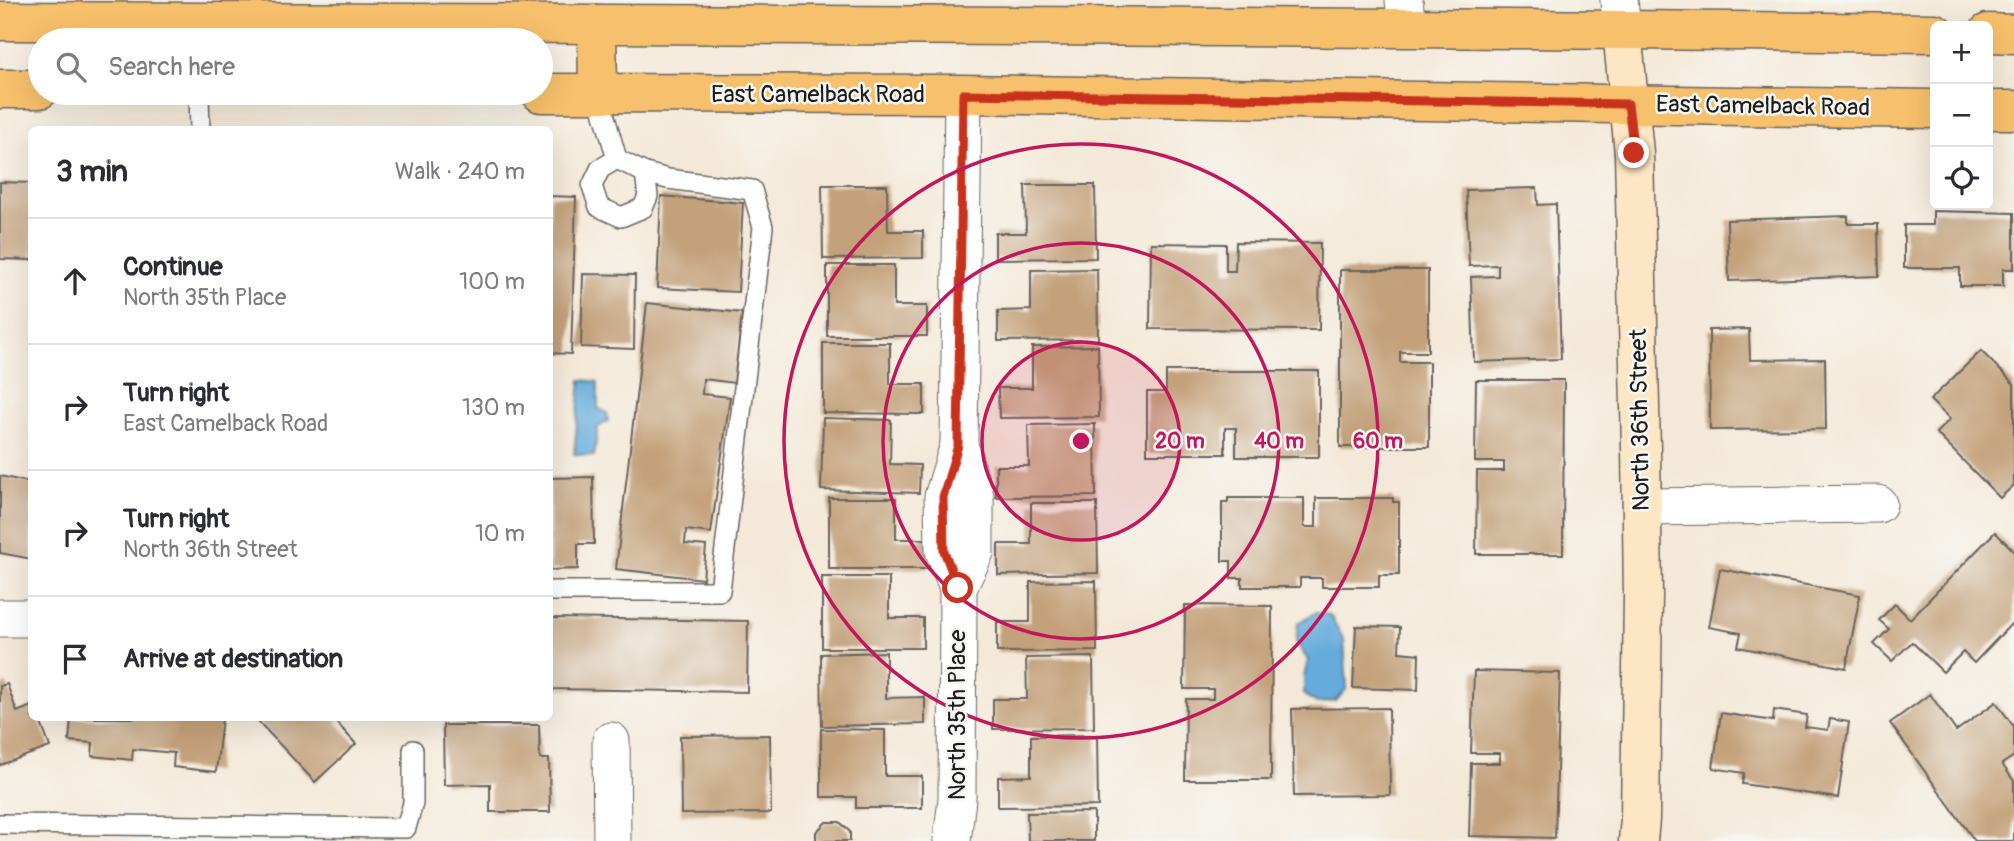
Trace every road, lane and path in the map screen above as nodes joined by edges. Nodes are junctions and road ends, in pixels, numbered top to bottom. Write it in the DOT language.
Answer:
graph roads {
  1 [pos="597,12"];
  2 [pos="1405,14"];
  3 [pos="1621,15"];
  4 [pos="0,21"];
  5 [pos="1930,33"];
  6 [pos="1993,33"];
  7 [pos="2014,34"];
  8 [pos="0,89"];
  9 [pos="28,89"];
  10 [pos="553,93"];
  11 [pos="598,93"];
  12 [pos="963,94"];
  13 [pos="1628,104"];
  14 [pos="199,105"];
  15 [pos="1930,109"];
  16 [pos="1993,110"];
  17 [pos="2014,110"];
  18 [pos="200,126"];
  19 [pos="617,159"];
  20 [pos="645,173"];
  21 [pos="1878,504"];
  22 [pos="1642,507"];
  23 [pos="553,592"];
  24 [pos="0,618"];
  25 [pos="28,618"];
  26 [pos="611,741"];
  27 [pos="413,750"];
  28 [pos="0,824"];
  29 [pos="172,833"];
  30 [pos="612,841"];
  31 [pos="952,841"];
  32 [pos="1638,841"];
  1 -- 2 [label="main road"];
  1 -- 4 [label="main road"];
  1 -- 11 [label="main road"];
  2 -- 3 [label="main road"];
  3 -- 5 [label="main road"];
  3 -- 13 [label="main road, North 36th Street"];
  6 -- 7 [label="main road"];
  8 -- 9 [label="main road"];
  10 -- 11 [label="main road, East Camelback Road"];
  11 -- 12 [label="main road, East Camelback Road"];
  11 -- 19 [label="lane"];
  12 -- 13 [label="main road, East Camelback Road"];
  12 -- 31 [label="street, North 35th Place"];
  13 -- 15 [label="main road, East Camelback Road"];
  13 -- 22 [label="main road, North 36th Street"];
  14 -- 18 [label="lane"];
  16 -- 17 [label="main road"];
  19 -- 20 [label="lane"];
  19 -- 20 [label="lane"];
  20 -- 23 [label="lane"];
  21 -- 22 [label="street"];
  22 -- 32 [label="main road, North 36th Street"];
  24 -- 25 [label="street"];
  26 -- 30 [label="street"];
  27 -- 29 [label="lane"];
  28 -- 29 [label="lane"];
}
